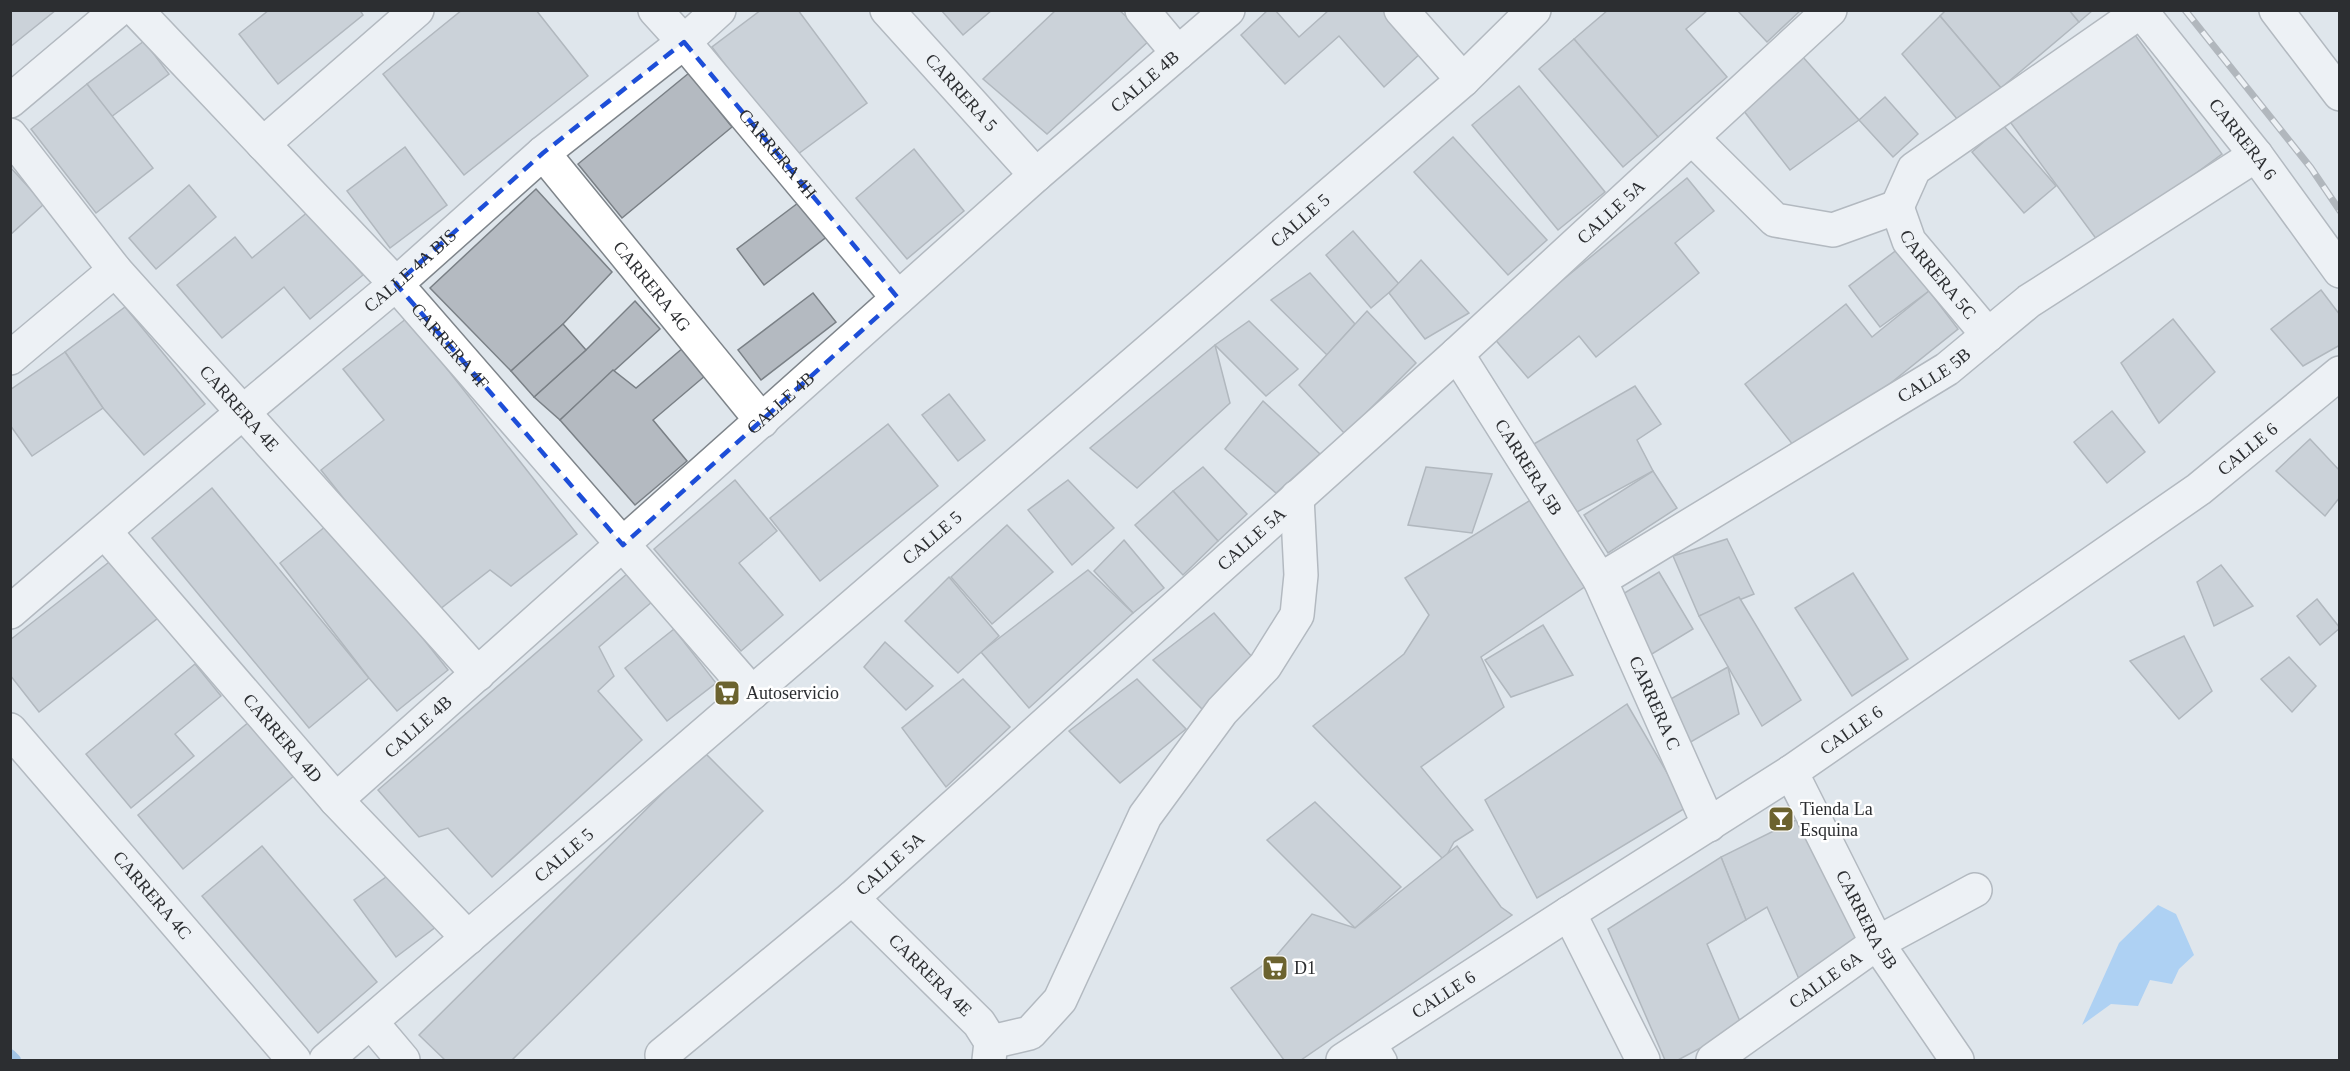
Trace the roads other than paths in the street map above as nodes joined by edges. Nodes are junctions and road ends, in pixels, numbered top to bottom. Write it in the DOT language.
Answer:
graph roads {
  1 [pos="118,10"];
  2 [pos="136,10"];
  3 [pos="417,10"];
  4 [pos="655,10"];
  5 [pos="719,10"];
  6 [pos="887,10"];
  7 [pos="1142,10"];
  8 [pos="1228,10"];
  9 [pos="1401,10"];
  10 [pos="1534,10"];
  11 [pos="1830,10"];
  12 [pos="2276,10"];
  13 [pos="2141,11"];
  14 [pos="684,42"];
  15 [pos="1178,53"];
  16 [pos="1462,80"];
  17 [pos="2340,94"];
  18 [pos="10,101"];
  19 [pos="10,135"];
  20 [pos="1692,138"];
  21 [pos="263,144"];
  22 [pos="543,153"];
  23 [pos="2256,155"];
  24 [pos="1036,175"];
  25 [pos="1897,207"];
  26 [pos="115,270"];
  27 [pos="2340,271"];
  28 [pos="396,284"];
  29 [pos="898,298"];
  30 [pos="1988,335"];
  31 [pos="1457,354"];
  32 [pos="10,358"];
  33 [pos="2340,373"];
  34 [pos="243,412"];
  35 [pos="762,421"];
  36 [pos="1297,497"];
  37 [pos="105,532"];
  38 [pos="623,545"];
  39 [pos="1600,580"];
  40 [pos="10,612"];
  41 [pos="478,674"];
  42 [pos="752,693"];
  43 [pos="10,730"];
  44 [pos="1791,772"];
  45 [pos="336,800"];
  46 [pos="1709,825"];
  47 [pos="1976,890"];
  48 [pos="852,898"];
  49 [pos="1569,913"];
  50 [pos="468,938"];
  51 [pos="1877,943"];
  52 [pos="371,1022"];
  53 [pos="1380,1050"];
  54 [pos="990,1051"];
  55 [pos="664,1058"];
  56 [pos="294,1060"];
  57 [pos="326,1060"];
  58 [pos="403,1060"];
  59 [pos="1343,1060"];
  60 [pos="1643,1060"];
  61 [pos="1713,1060"];
  62 [pos="1957,1060"];
  1 -- 18 [label="street"];
  2 -- 21 [label="street, CARRERA 4F"];
  3 -- 21 [label="street"];
  4 -- 14 [label="street, CARRERA 4H"];
  5 -- 14 [label="street, CALLE 4A BIS"];
  6 -- 24 [label="street, CARRERA 5"];
  7 -- 15 [label="street"];
  8 -- 15 [label="street, CALLE 4B"];
  9 -- 16 [label="street"];
  10 -- 16 [label="street, CALLE 5"];
  11 -- 20 [label="street, CALLE 5A"];
  12 -- 17 [label="street"];
  13 -- 23 [label="street, CARRERA 6"];
  13 -- 25 [label="street"];
  14 -- 22 [label="street, CALLE 4A BIS"];
  14 -- 29 [label="street, CARRERA 4H"];
  15 -- 24 [label="street, CALLE 4B"];
  16 -- 42 [label="street, CALLE 5"];
  19 -- 26 [label="street, CARRERA 4E"];
  20 -- 25 [label="street"];
  20 -- 31 [label="street, CALLE 5A"];
  21 -- 28 [label="street, CARRERA 4F"];
  22 -- 28 [label="street, CALLE 4A BIS"];
  22 -- 35 [label="street, CARRERA 4G"];
  23 -- 27 [label="street, CARRERA 6"];
  23 -- 30 [label="street, CALLE 5B"];
  24 -- 29 [label="street, CALLE 4B"];
  25 -- 30 [label="street, CARRERA 5C"];
  26 -- 32 [label="street"];
  26 -- 34 [label="street, CARRERA 4E"];
  28 -- 34 [label="street, CALLE 4A BIS"];
  28 -- 38 [label="street, CARRERA 4F"];
  29 -- 35 [label="street, CALLE 4B"];
  30 -- 39 [label="street, CALLE 5B"];
  31 -- 36 [label="street, CALLE 5A"];
  31 -- 39 [label="street, CARRERA 5B"];
  33 -- 44 [label="street, CALLE 6"];
  34 -- 37 [label="street, CALLE 4A BIS"];
  34 -- 41 [label="street, CARRERA 4E"];
  35 -- 38 [label="street, CALLE 4B"];
  36 -- 48 [label="street, CALLE 5A"];
  36 -- 54 [label="street"];
  37 -- 40 [label="street, CALLE 4A BIS"];
  37 -- 45 [label="street, CARRERA 4D"];
  38 -- 41 [label="street, CALLE 4B"];
  38 -- 42 [label="street, CARRERA 4F"];
  39 -- 46 [label="street, CARRERA C"];
  41 -- 45 [label="street, CALLE 4B"];
  42 -- 50 [label="street, CALLE 5"];
  43 -- 56 [label="street, CARRERA 4C"];
  44 -- 46 [label="street, CALLE 6"];
  44 -- 51 [label="street, CARRERA 5B"];
  45 -- 50 [label="street, CARRERA 4D"];
  46 -- 49 [label="street, CALLE 6"];
  47 -- 51 [label="street, CALLE 6A"];
  48 -- 54 [label="street, CARRERA 4E"];
  48 -- 55 [label="street, CALLE 5A"];
  49 -- 53 [label="street, CALLE 6"];
  49 -- 60 [label="street"];
  50 -- 52 [label="street, CALLE 5"];
  51 -- 61 [label="street, CALLE 6A"];
  51 -- 62 [label="street, CARRERA 5B"];
  52 -- 57 [label="street, CALLE 5"];
  52 -- 58 [label="street"];
  53 -- 59 [label="street, CALLE 6"];
}
